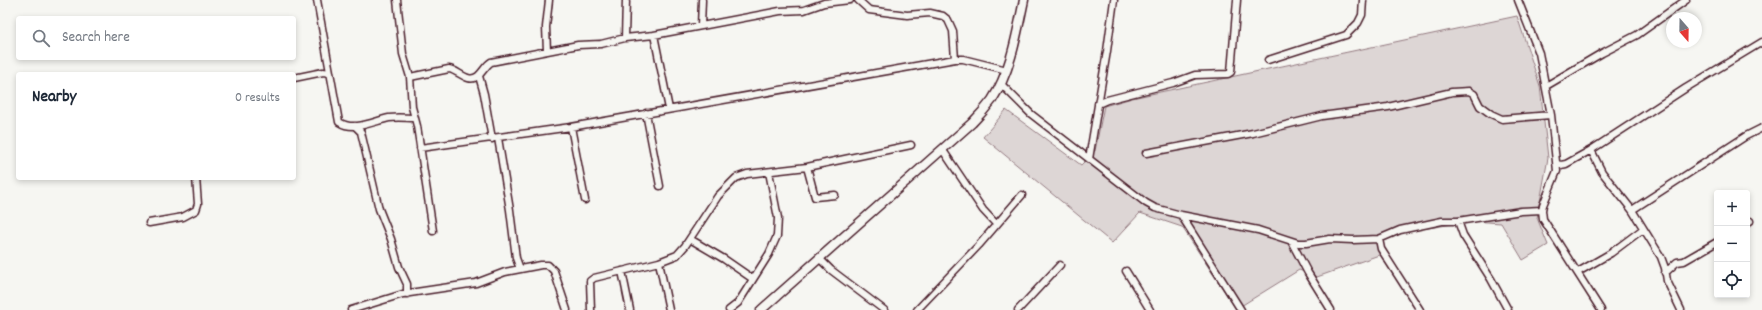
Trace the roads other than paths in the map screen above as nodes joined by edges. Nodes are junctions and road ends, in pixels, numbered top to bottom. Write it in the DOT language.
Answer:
graph roads {
  1 [pos="316,0"];
  2 [pos="397,0"];
  3 [pos="549,0"];
  4 [pos="626,0"];
  5 [pos="702,0"];
  6 [pos="850,0"];
  7 [pos="858,0"];
  8 [pos="1024,0"];
  9 [pos="1114,0"];
  10 [pos="1237,0"];
  11 [pos="1363,0"];
  12 [pos="1519,0"];
  13 [pos="1686,0"];
  14 [pos="701,26"];
  15 [pos="654,35"];
  16 [pos="625,38"];
  17 [pos="1762,42"];
  18 [pos="547,51"];
  19 [pos="955,59"];
  20 [pos="1268,60"];
  21 [pos="1007,70"];
  22 [pos="330,73"];
  23 [pos="479,76"];
  24 [pos="410,77"];
  25 [pos="296,78"];
  26 [pos="1001,84"];
  27 [pos="1546,86"];
  28 [pos="1098,104"];
  29 [pos="669,109"];
  30 [pos="646,113"];
  31 [pos="1551,115"];
  32 [pos="415,118"];
  33 [pos="366,124"];
  34 [pos="355,126"];
  35 [pos="571,127"];
  36 [pos="1762,128"];
  37 [pos="361,132"];
  38 [pos="495,138"];
  39 [pos="911,145"];
  40 [pos="420,148"];
  41 [pos="942,149"];
  42 [pos="1591,150"];
  43 [pos="1146,153"];
  44 [pos="1089,159"];
  45 [pos="1557,164"];
  46 [pos="807,167"];
  47 [pos="769,172"];
  48 [pos="196,180"];
  49 [pos="660,186"];
  50 [pos="835,194"];
  51 [pos="1022,195"];
  52 [pos="585,200"];
  53 [pos="1542,210"];
  54 [pos="1632,210"];
  55 [pos="1181,215"];
  56 [pos="1458,221"];
  57 [pos="149,223"];
  58 [pos="996,224"];
  59 [pos="1643,229"];
  60 [pos="433,231"];
  61 [pos="690,239"];
  62 [pos="1379,239"];
  63 [pos="1291,241"];
  64 [pos="1714,244"];
  65 [pos="819,258"];
  66 [pos="659,262"];
  67 [pos="1060,265"];
  68 [pos="520,269"];
  69 [pos="622,271"];
  70 [pos="1126,271"];
  71 [pos="1578,272"];
  72 [pos="1665,273"];
  73 [pos="753,280"];
  74 [pos="407,294"];
  75 [pos="351,310"];
  76 [pos="567,310"];
  77 [pos="591,310"];
  78 [pos="630,310"];
  79 [pos="669,310"];
  80 [pos="729,310"];
  81 [pos="761,310"];
  82 [pos="884,310"];
  83 [pos="917,310"];
  84 [pos="1018,310"];
  85 [pos="1150,310"];
  86 [pos="1241,310"];
  87 [pos="1331,310"];
  88 [pos="1420,310"];
  89 [pos="1508,310"];
  90 [pos="1601,310"];
  91 [pos="1681,310"];
  1 -- 22 [label="street"];
  2 -- 24 [label="street"];
  3 -- 18 [label="street"];
  4 -- 16 [label="street"];
  5 -- 14 [label="street"];
  6 -- 14 [label="street"];
  7 -- 19 [label="street"];
  8 -- 21 [label="main road"];
  9 -- 28 [label="street"];
  10 -- 28 [label="street"];
  11 -- 20 [label="street"];
  12 -- 27 [label="street"];
  13 -- 27 [label="street"];
  14 -- 15 [label="street"];
  15 -- 16 [label="street"];
  15 -- 29 [label="street"];
  16 -- 18 [label="street"];
  17 -- 42 [label="street"];
  18 -- 23 [label="street"];
  19 -- 21 [label="street"];
  19 -- 29 [label="street"];
  21 -- 26 [label="main road"];
  22 -- 25 [label="street"];
  22 -- 34 [label="street"];
  23 -- 24 [label="street"];
  23 -- 38 [label="street"];
  24 -- 32 [label="street"];
  26 -- 41 [label="main road"];
  26 -- 44 [label="street"];
  27 -- 31 [label="street"];
  28 -- 44 [label="street"];
  29 -- 30 [label="street"];
  30 -- 35 [label="street"];
  30 -- 49 [label="street"];
  31 -- 43 [label="street"];
  31 -- 45 [label="street"];
  32 -- 33 [label="street"];
  32 -- 40 [label="street"];
  33 -- 34 [label="street"];
  33 -- 37 [label="street"];
  34 -- 37 [label="street"];
  35 -- 38 [label="street"];
  35 -- 52 [label="street"];
  36 -- 54 [label="street"];
  37 -- 74 [label="street"];
  38 -- 40 [label="street"];
  38 -- 68 [label="street"];
  39 -- 46 [label="street"];
  40 -- 60 [label="street"];
  41 -- 58 [label="street"];
  41 -- 65 [label="main road"];
  42 -- 45 [label="street"];
  42 -- 54 [label="street"];
  44 -- 55 [label="street"];
  45 -- 53 [label="street"];
  46 -- 47 [label="street"];
  46 -- 50 [label="street"];
  47 -- 61 [label="street"];
  47 -- 73 [label="street"];
  48 -- 57 [label="street"];
  51 -- 58 [label="street"];
  53 -- 56 [label="street"];
  53 -- 71 [label="street"];
  54 -- 59 [label="street"];
  55 -- 63 [label="street"];
  55 -- 86 [label="street"];
  56 -- 62 [label="street"];
  56 -- 89 [label="street"];
  58 -- 83 [label="street"];
  59 -- 71 [label="street"];
  59 -- 72 [label="street"];
  61 -- 66 [label="street"];
  61 -- 73 [label="street"];
  62 -- 63 [label="street"];
  62 -- 88 [label="street"];
  63 -- 87 [label="street"];
  64 -- 72 [label="street"];
  65 -- 81 [label="main road"];
  65 -- 82 [label="street"];
  66 -- 69 [label="street"];
  66 -- 79 [label="street"];
  67 -- 84 [label="street"];
  68 -- 74 [label="street"];
  68 -- 76 [label="street"];
  69 -- 77 [label="street"];
  69 -- 78 [label="street"];
  70 -- 85 [label="street"];
  71 -- 90 [label="street"];
  72 -- 91 [label="street"];
  73 -- 80 [label="street"];
  74 -- 75 [label="street"];
}
